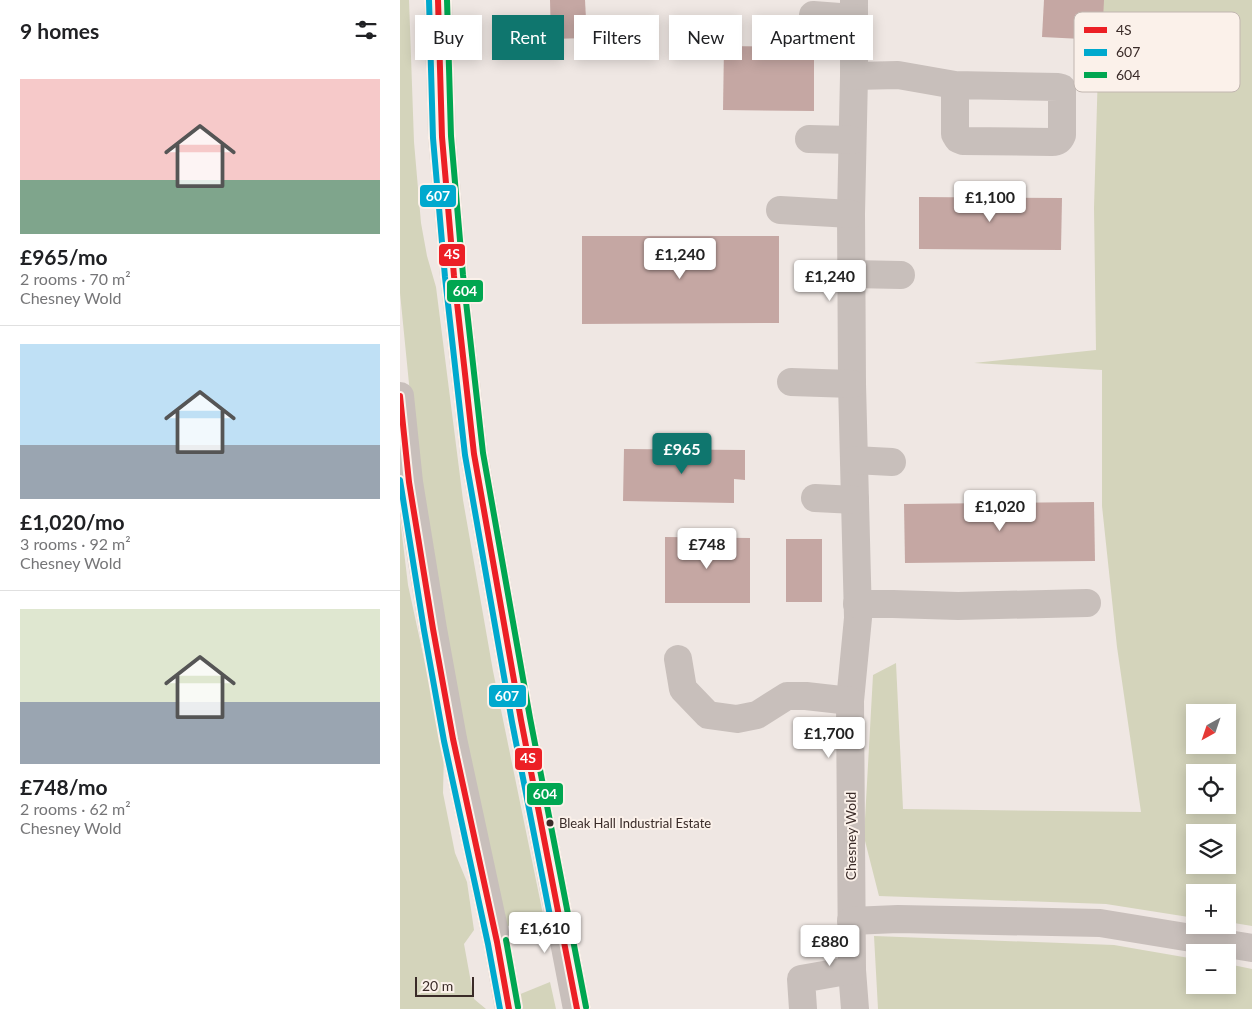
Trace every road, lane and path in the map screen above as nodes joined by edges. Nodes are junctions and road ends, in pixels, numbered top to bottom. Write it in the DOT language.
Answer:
graph roads {
  1 [pos="438,0"];
  2 [pos="854,9"];
  3 [pos="813,15"];
  4 [pos="854,76"];
  5 [pos="955,85"];
  6 [pos="808,139"];
  7 [pos="852,140"];
  8 [pos="780,210"];
  9 [pos="851,214"];
  10 [pos="852,274"];
  11 [pos="902,275"];
  12 [pos="791,382"];
  13 [pos="852,384"];
  14 [pos="400,396"];
  15 [pos="854,460"];
  16 [pos="892,462"];
  17 [pos="815,498"];
  18 [pos="855,500"];
  19 [pos="1087,603"];
  20 [pos="857,604"];
  21 [pos="678,658"];
  22 [pos="850,701"];
  23 [pos="851,921"];
  24 [pos="1252,948"];
  25 [pos="852,970"];
  26 [pos="801,979"];
  27 [pos="508,1004"];
  28 [pos="577,1009"];
  29 [pos="785,1009"];
  30 [pos="803,1009"];
  31 [pos="855,1009"];
  1 -- 28 [label="street"];
  2 -- 3 [label="street, Chesney Wold"];
  2 -- 4 [label="street, Chesney Wold"];
  4 -- 5 [label="street"];
  4 -- 7 [label="street, Chesney Wold"];
  6 -- 7 [label="street"];
  7 -- 9 [label="street, Chesney Wold"];
  8 -- 9 [label="street"];
  9 -- 10 [label="street, Chesney Wold"];
  10 -- 11 [label="street"];
  10 -- 13 [label="street, Chesney Wold"];
  12 -- 13 [label="street"];
  13 -- 15 [label="street, Chesney Wold"];
  14 -- 27 [label="street"];
  15 -- 16 [label="street"];
  15 -- 18 [label="street, Chesney Wold"];
  17 -- 18 [label="street"];
  18 -- 20 [label="street, Chesney Wold"];
  19 -- 20 [label="street"];
  20 -- 22 [label="street, Chesney Wold"];
  21 -- 22 [label="street"];
  22 -- 23 [label="street, Chesney Wold"];
  23 -- 24 [label="street"];
  23 -- 25 [label="street, Chesney Wold"];
  25 -- 26 [label="street"];
  25 -- 31 [label="street, Chesney Wold"];
  26 -- 29 [label="street"];
  26 -- 30 [label="street"];
}
